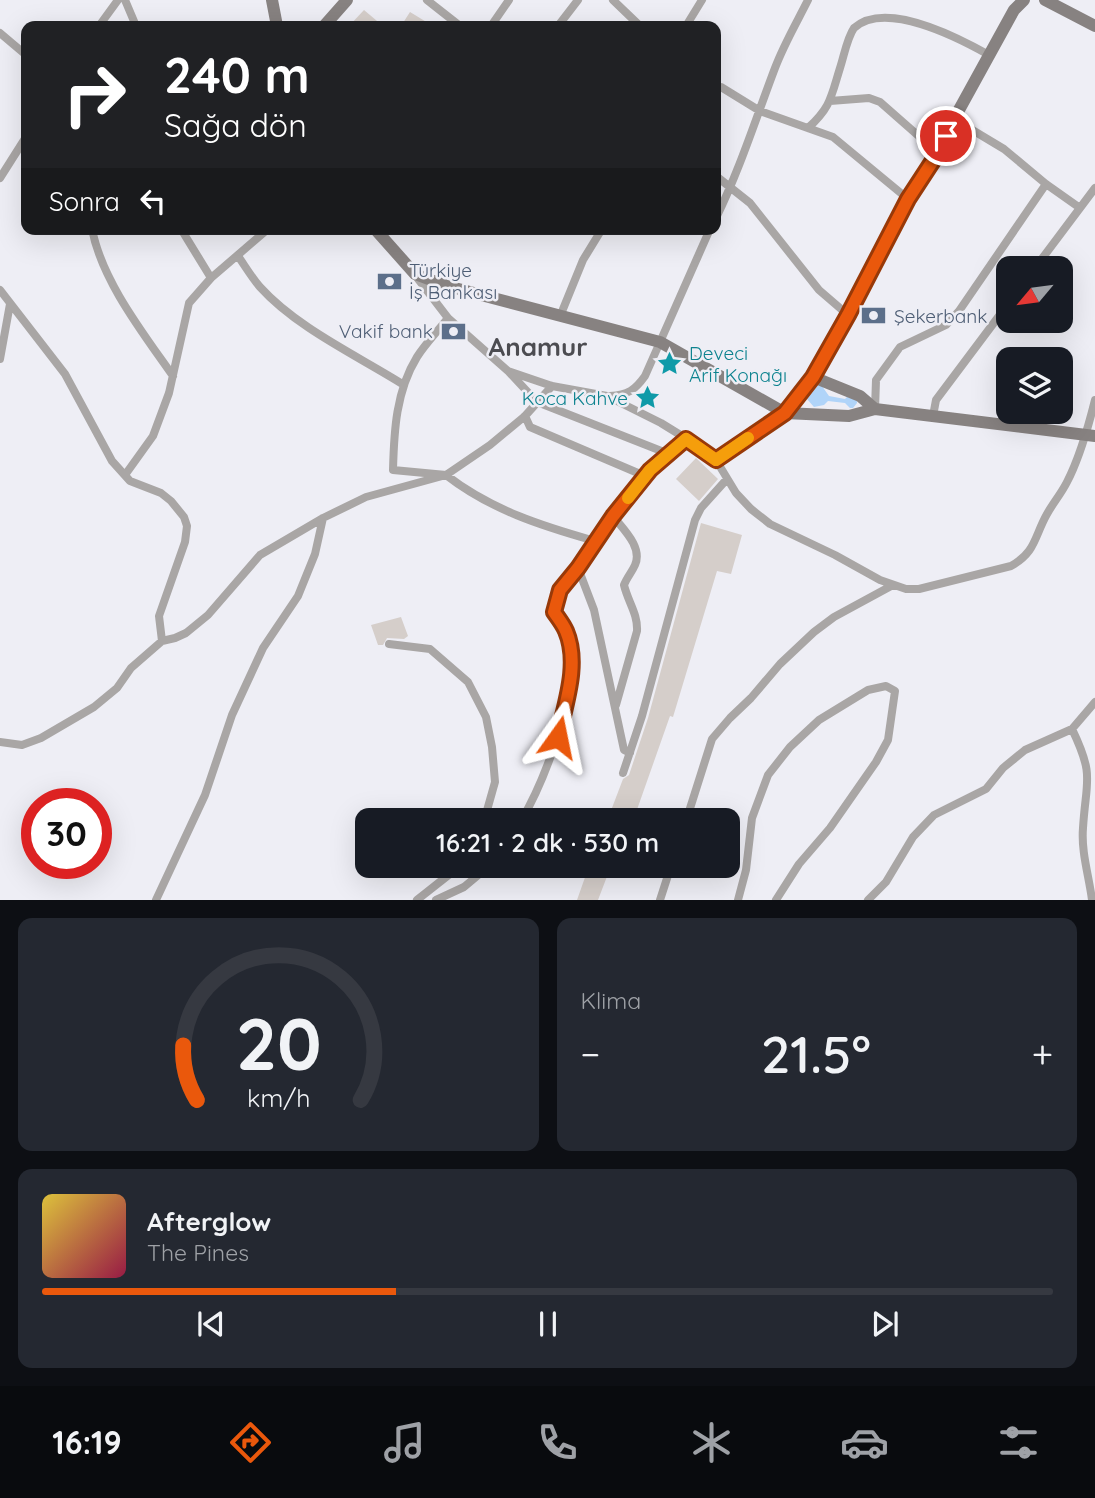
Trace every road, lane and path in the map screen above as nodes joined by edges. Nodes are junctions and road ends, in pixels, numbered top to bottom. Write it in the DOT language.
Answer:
graph roads {
  1 [pos="118,0"];
  2 [pos="125,0"];
  3 [pos="272,0"];
  4 [pos="347,0"];
  5 [pos="427,0"];
  6 [pos="509,0"];
  7 [pos="579,0"];
  8 [pos="613,0"];
  9 [pos="702,0"];
  10 [pos="808,0"];
  11 [pos="1024,0"];
  12 [pos="1045,0"];
  13 [pos="1015,5"];
  14 [pos="103,21"];
  15 [pos="134,21"];
  16 [pos="276,21"];
  17 [pos="328,21"];
  18 [pos="454,21"];
  19 [pos="494,21"];
  20 [pos="562,21"];
  21 [pos="635,21"];
  22 [pos="689,21"];
  23 [pos="1095,26"];
  24 [pos="0,33"];
  25 [pos="21,51"];
  26 [pos="989,55"];
  27 [pos="721,87"];
  28 [pos="830,101"];
  29 [pos="761,111"];
  30 [pos="954,119"];
  31 [pos="808,128"];
  32 [pos="21,145"];
  33 [pos="938,153"];
  34 [pos="0,178"];
  35 [pos="721,180"];
  36 [pos="1046,184"];
  37 [pos="730,188"];
  38 [pos="1095,188"];
  39 [pos="908,199"];
  40 [pos="721,207"];
  41 [pos="1080,208"];
  42 [pos="93,235"];
  43 [pos="185,235"];
  44 [pos="261,235"];
  45 [pos="380,235"];
  46 [pos="598,235"];
  47 [pos="707,235"];
  48 [pos="238,256"];
  49 [pos="1044,256"];
  50 [pos="415,274"];
  51 [pos="211,278"];
  52 [pos="0,290"];
  53 [pos="10,304"];
  54 [pos="561,314"];
  55 [pos="848,315"];
  56 [pos="448,318"];
  57 [pos="996,320"];
  58 [pos="660,342"];
  59 [pos="0,359"];
  60 [pos="508,371"];
  61 [pos="173,376"];
  62 [pos="813,377"];
  63 [pos="404,384"];
  64 [pos="552,386"];
  65 [pos="607,396"];
  66 [pos="1095,400"];
  67 [pos="537,402"];
  68 [pos="875,410"];
  69 [pos="785,413"];
  70 [pos="525,416"];
  71 [pos="933,416"];
  72 [pos="1090,436"];
  73 [pos="686,439"];
  74 [pos="669,454"];
  75 [pos="716,460"];
  76 [pos="125,475"];
  77 [pos="446,475"];
  78 [pos="645,477"];
  79 [pos="727,479"];
  80 [pos="613,516"];
  81 [pos="323,518"];
  82 [pos="595,541"];
  83 [pos="578,568"];
  84 [pos="894,585"];
  85 [pos="162,641"];
  86 [pos="389,644"];
  87 [pos="1095,702"];
  88 [pos="616,705"];
  89 [pos="1072,729"];
  90 [pos="0,742"];
  91 [pos="631,753"];
  92 [pos="623,773"];
  93 [pos="488,808"];
  94 [pos="527,808"];
  95 [pos="689,808"];
  96 [pos="444,878"];
  97 [pos="475,878"];
  98 [pos="667,878"];
  99 [pos="156,900"];
  100 [pos="416,900"];
  101 [pos="436,900"];
  102 [pos="660,900"];
  103 [pos="738,900"];
  104 [pos="776,900"];
  105 [pos="868,900"];
  106 [pos="1091,900"];
  1 -- 14 [label="street"];
  2 -- 15 [label="street"];
  3 -- 16 [label="street"];
  4 -- 17 [label="street"];
  5 -- 18 [label="street"];
  6 -- 19 [label="street"];
  7 -- 20 [label="street"];
  8 -- 21 [label="street"];
  9 -- 22 [label="street"];
  10 -- 29 [label="street"];
  11 -- 13 [label="street"];
  12 -- 23 [label="street"];
  13 -- 26 [label="street"];
  24 -- 25 [label="street"];
  26 -- 28 [label="street"];
  26 -- 30 [label="street"];
  27 -- 29 [label="street"];
  28 -- 31 [label="street"];
  28 -- 33 [label="street"];
  29 -- 31 [label="street"];
  29 -- 37 [label="street"];
  30 -- 33 [label="street"];
  30 -- 36 [label="street"];
  31 -- 39 [label="street"];
  32 -- 34 [label="street"];
  33 -- 39 [label="street"];
  35 -- 37 [label="street"];
  36 -- 41 [label="street"];
  36 -- 68 [label="street"];
  37 -- 40 [label="street"];
  37 -- 55 [label="street"];
  38 -- 41 [label="street"];
  39 -- 55 [label="street"];
  41 -- 49 [label="street"];
  42 -- 61 [label="street"];
  43 -- 51 [label="street"];
  44 -- 48 [label="street"];
  45 -- 50 [label="street"];
  46 -- 54 [label="street"];
  47 -- 58 [label="street"];
  48 -- 51 [label="street"];
  48 -- 63 [label="street"];
  50 -- 54 [label="street"];
  50 -- 56 [label="street"];
  51 -- 61 [label="street"];
  52 -- 53 [label="street"];
  53 -- 59 [label="street"];
  53 -- 76 [label="street"];
  54 -- 58 [label="street"];
  55 -- 62 [label="street"];
  56 -- 60 [label="street"];
  56 -- 63 [label="street"];
  57 -- 71 [label="street"];
  58 -- 65 [label="street"];
  58 -- 69 [label="street"];
  60 -- 64 [label="street"];
  60 -- 67 [label="street"];
  61 -- 76 [label="street"];
  62 -- 68 [label="street"];
  62 -- 69 [label="street"];
  63 -- 77 [label="street"];
  64 -- 65 [label="street"];
  64 -- 67 [label="street"];
  65 -- 73 [label="street"];
  66 -- 72 [label="street"];
  67 -- 70 [label="street"];
  67 -- 74 [label="street"];
  68 -- 69 [label="street"];
  68 -- 71 [label="street"];
  69 -- 75 [label="street"];
  70 -- 77 [label="street"];
  70 -- 78 [label="street"];
  71 -- 72 [label="street"];
  72 -- 84 [label="street"];
  73 -- 74 [label="street"];
  73 -- 75 [label="street"];
  74 -- 78 [label="street"];
  75 -- 79 [label="street"];
  76 -- 85 [label="street"];
  77 -- 81 [label="street"];
  77 -- 82 [label="street"];
  78 -- 80 [label="street"];
  79 -- 84 [label="street"];
  79 -- 91 [label="street"];
  80 -- 82 [label="street"];
  80 -- 88 [label="street"];
  81 -- 85 [label="street"];
  81 -- 99 [label="street"];
  82 -- 83 [label="street"];
  83 -- 88 [label="street"];
  83 -- 94 [label="street"];
  84 -- 95 [label="street"];
  85 -- 90 [label="street"];
  86 -- 93 [label="street"];
  87 -- 89 [label="street"];
  88 -- 91 [label="street"];
  89 -- 105 [label="street"];
  89 -- 106 [label="street"];
  91 -- 92 [label="street"];
  96 -- 100 [label="street"];
  97 -- 101 [label="street"];
  98 -- 102 [label="street"];
  103 -- 104 [label="street"];
}
